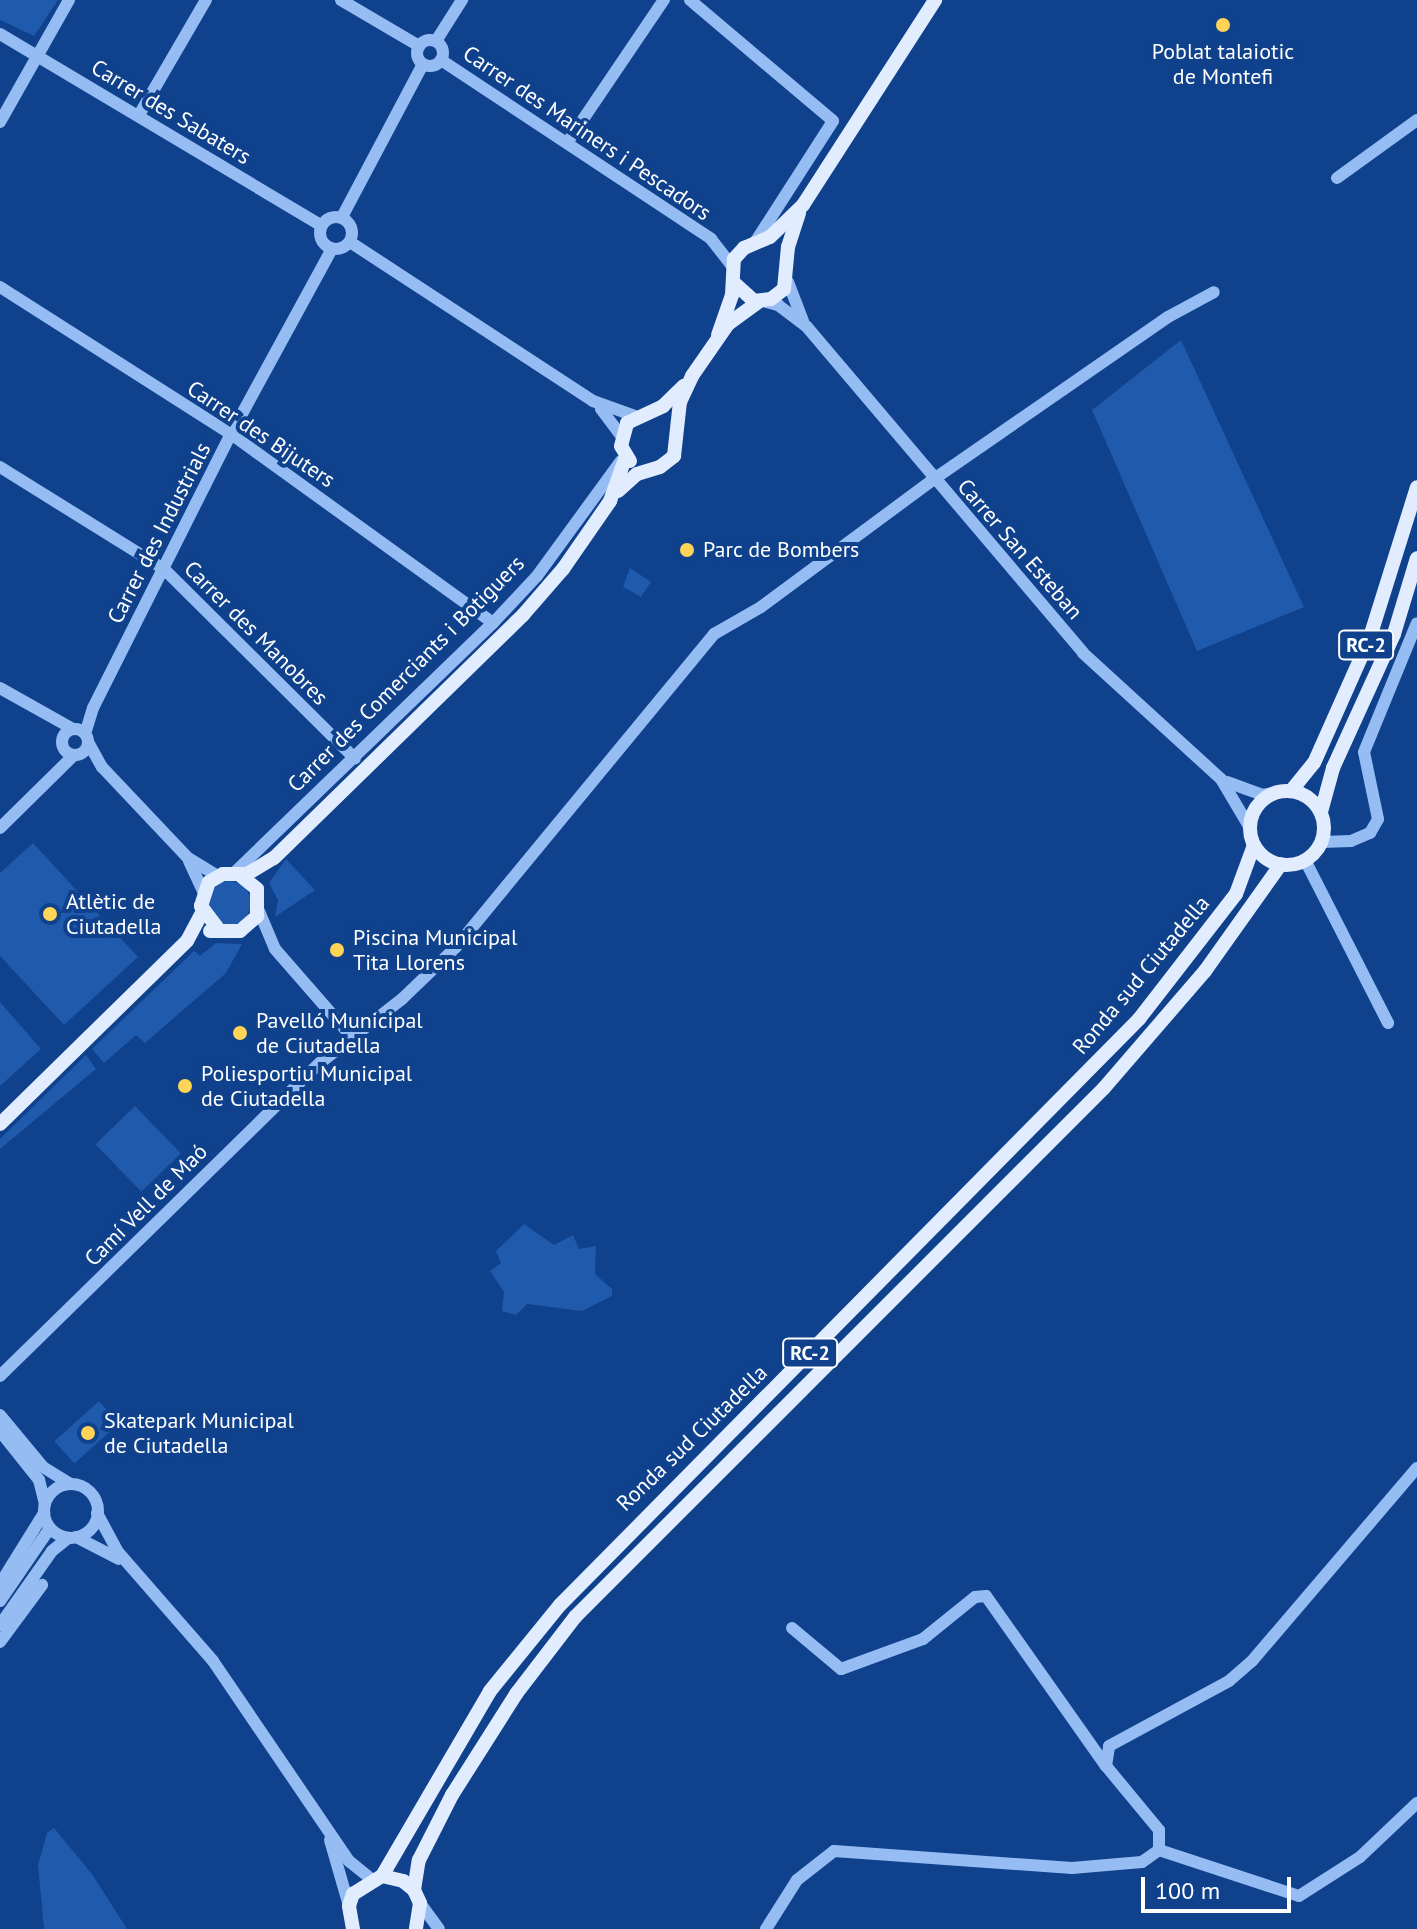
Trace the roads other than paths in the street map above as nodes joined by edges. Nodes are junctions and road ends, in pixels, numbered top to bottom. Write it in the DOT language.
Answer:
graph roads {
  1 [pos="69,0"];
  2 [pos="206,0"];
  3 [pos="341,0"];
  4 [pos="462,0"];
  5 [pos="664,0"];
  6 [pos="690,0"];
  7 [pos="935,0"];
  8 [pos="0,34"];
  9 [pos="436,41"];
  10 [pos="419,46"];
  11 [pos="38,55"];
  12 [pos="441,60"];
  13 [pos="423,64"];
  14 [pos="139,115"];
  15 [pos="1417,120"];
  16 [pos="0,122"];
  17 [pos="567,143"];
  18 [pos="1337,178"];
  19 [pos="803,205"];
  20 [pos="342,217"];
  21 [pos="321,225"];
  22 [pos="711,239"];
  23 [pos="350,242"];
  24 [pos="751,245"];
  25 [pos="332,249"];
  26 [pos="732,266"];
  27 [pos="789,266"];
  28 [pos="733,282"];
  29 [pos="788,282"];
  30 [pos="0,287"];
  31 [pos="1214,292"];
  32 [pos="762,301"];
  33 [pos="807,327"];
  34 [pos="718,335"];
  35 [pos="692,376"];
  36 [pos="593,401"];
  37 [pos="642,414"];
  38 [pos="231,434"];
  39 [pos="677,434"];
  40 [pos="621,436"];
  41 [pos="625,456"];
  42 [pos="0,467"];
  43 [pos="648,469"];
  44 [pos="934,479"];
  45 [pos="1417,487"];
  46 [pos="610,501"];
  47 [pos="1417,558"];
  48 [pos="164,569"];
  49 [pos="493,623"];
  50 [pos="1417,623"];
  51 [pos="0,688"];
  52 [pos="43,716"];
  53 [pos="81,734"];
  54 [pos="69,750"];
  55 [pos="355,759"];
  56 [pos="102,767"];
  57 [pos="1221,779"];
  58 [pos="1291,791"];
  59 [pos="1275,793"];
  60 [pos="1321,812"];
  61 [pos="0,828"];
  62 [pos="1250,828"];
  63 [pos="1322,842"];
  64 [pos="1254,845"];
  65 [pos="188,858"];
  66 [pos="274,858"];
  67 [pos="1305,860"];
  68 [pos="1281,864"];
  69 [pos="237,874"];
  70 [pos="218,876"];
  71 [pos="257,889"];
  72 [pos="203,891"];
  73 [pos="259,911"];
  74 [pos="202,913"];
  75 [pos="219,930"];
  76 [pos="240,931"];
  77 [pos="188,941"];
  78 [pos="275,949"];
  79 [pos="1388,1023"];
  80 [pos="351,1036"];
  81 [pos="0,1124"];
  82 [pos="0,1376"];
  83 [pos="0,1415"];
  84 [pos="0,1431"];
  85 [pos="1417,1468"];
  86 [pos="70,1484"];
  87 [pos="44,1508"];
  88 [pos="97,1513"];
  89 [pos="50,1528"];
  90 [pos="72,1538"];
  91 [pos="134,1572"];
  92 [pos="0,1584"];
  93 [pos="42,1585"];
  94 [pos="0,1601"];
  95 [pos="0,1625"];
  96 [pos="792,1628"];
  97 [pos="0,1642"];
  98 [pos="1106,1766"];
  99 [pos="1417,1803"];
  100 [pos="327,1829"];
  101 [pos="1159,1850"];
  102 [pos="377,1877"];
  103 [pos="417,1897"];
  104 [pos="349,1906"];
  105 [pos="353,1929"];
  106 [pos="416,1929"];
  107 [pos="439,1929"];
  108 [pos="766,1929"];
  1 -- 11 [label="street"];
  2 -- 14 [label="street"];
  3 -- 10 [label="street"];
  4 -- 9 [label="street"];
  5 -- 17 [label="street"];
  6 -- 24 [label="street"];
  7 -- 19 [label="main road"];
  8 -- 11 [label="street, Carrer des Sabaters"];
  9 -- 10 [label="street"];
  9 -- 12 [label="street"];
  10 -- 13 [label="street"];
  11 -- 14 [label="street, Carrer des Sabaters"];
  11 -- 16 [label="street"];
  12 -- 13 [label="street"];
  12 -- 17 [label="street, Carrer des Mariners i Pescadors"];
  13 -- 20 [label="street"];
  14 -- 21 [label="street, Carrer des Sabaters"];
  15 -- 18 [label="street"];
  17 -- 22 [label="street, Carrer des Mariners i Pescadors"];
  19 -- 24 [label="main road"];
  19 -- 27 [label="main road"];
  20 -- 21 [label="street"];
  20 -- 23 [label="street"];
  21 -- 25 [label="street"];
  22 -- 24 [label="street, Carrer des Mariners i Pescadors"];
  22 -- 26 [label="street, Carrer des Mariners i Pescadors"];
  23 -- 25 [label="street"];
  23 -- 36 [label="street"];
  24 -- 26 [label="main road"];
  24 -- 27 [label="main road"];
  25 -- 38 [label="street, Carrer des Industrials"];
  26 -- 28 [label="main road"];
  27 -- 29 [label="main road"];
  28 -- 32 [label="main road"];
  28 -- 34 [label="main road"];
  29 -- 32 [label="main road"];
  29 -- 33 [label="street, Carrer San Esteban"];
  30 -- 38 [label="street, Carrer des Bijuters"];
  31 -- 44 [label="street, Camí Vell de Maó"];
  32 -- 33 [label="street, Carrer San Esteban"];
  32 -- 34 [label="main road"];
  33 -- 44 [label="street, Carrer San Esteban"];
  34 -- 35 [label="main road"];
  35 -- 37 [label="main road"];
  35 -- 39 [label="main road"];
  36 -- 37 [label="street"];
  36 -- 40 [label="street"];
  37 -- 39 [label="main road"];
  37 -- 40 [label="main road"];
  38 -- 48 [label="street, Carrer des Industrials"];
  38 -- 49 [label="street, Carrer des Bijuters"];
  39 -- 43 [label="main road"];
  40 -- 41 [label="main road"];
  41 -- 43 [label="main road"];
  41 -- 46 [label="main road"];
  41 -- 49 [label="street, Carrer des Comerciants i Botiguers"];
  42 -- 48 [label="street, Carrer des Manobres"];
  43 -- 46 [label="main road"];
  44 -- 57 [label="street, Carrer San Esteban"];
  44 -- 80 [label="street, Camí Vell de Maó"];
  45 -- 58 [label="main road, RC-2"];
  46 -- 66 [label="main road"];
  47 -- 60 [label="main road, RC-2"];
  48 -- 53 [label="street, Carrer des Industrials"];
  48 -- 55 [label="street, Carrer des Manobres"];
  49 -- 55 [label="street, Carrer des Comerciants i Botiguers"];
  50 -- 63 [label="street"];
  51 -- 52 [label="street"];
  52 -- 53 [label="street"];
  52 -- 54 [label="street"];
  53 -- 54 [label="street"];
  53 -- 54 [label="street"];
  53 -- 56 [label="street"];
  54 -- 56 [label="street"];
  54 -- 61 [label="street"];
  55 -- 69 [label="street, Carrer des Comerciants i Botiguers"];
  56 -- 65 [label="street"];
  57 -- 59 [label="street, Carrer San Esteban"];
  57 -- 62 [label="street, Carrer San Esteban"];
  58 -- 59 [label="main road"];
  58 -- 60 [label="main road"];
  59 -- 62 [label="main road"];
  60 -- 63 [label="main road, RC-2"];
  62 -- 64 [label="main road"];
  63 -- 67 [label="main road"];
  64 -- 68 [label="main road"];
  64 -- 102 [label="main road, Ronda sud Ciutadella / RC-2"];
  65 -- 70 [label="street"];
  65 -- 72 [label="street"];
  66 -- 69 [label="main road"];
  66 -- 71 [label="main road"];
  67 -- 68 [label="main road"];
  67 -- 79 [label="street"];
  68 -- 103 [label="main road, Ronda sud Ciutadella / RC-2"];
  69 -- 70 [label="main road"];
  69 -- 71 [label="main road"];
  70 -- 72 [label="main road"];
  71 -- 73 [label="main road"];
  72 -- 74 [label="main road"];
  73 -- 76 [label="main road"];
  73 -- 78 [label="street"];
  74 -- 75 [label="main road"];
  74 -- 77 [label="main road"];
  75 -- 76 [label="main road"];
  75 -- 77 [label="main road"];
  76 -- 78 [label="street"];
  77 -- 81 [label="main road"];
  78 -- 80 [label="street"];
  80 -- 82 [label="street, Camí Vell de Maó"];
  83 -- 86 [label="street"];
  84 -- 87 [label="street"];
  85 -- 98 [label="street"];
  86 -- 87 [label="street"];
  86 -- 88 [label="street"];
  87 -- 89 [label="street"];
  87 -- 92 [label="street"];
  88 -- 90 [label="street"];
  88 -- 91 [label="street"];
  89 -- 90 [label="street"];
  89 -- 94 [label="street"];
  90 -- 91 [label="street"];
  90 -- 95 [label="street"];
  91 -- 100 [label="street"];
  93 -- 97 [label="street"];
  96 -- 98 [label="street"];
  98 -- 101 [label="street"];
  99 -- 101 [label="street"];
  100 -- 102 [label="street"];
  100 -- 104 [label="street"];
  101 -- 108 [label="street"];
  102 -- 103 [label="main road"];
  102 -- 104 [label="main road, RC-2"];
  103 -- 106 [label="main road, RC-2"];
  103 -- 107 [label="street"];
  104 -- 105 [label="main road"];
}
